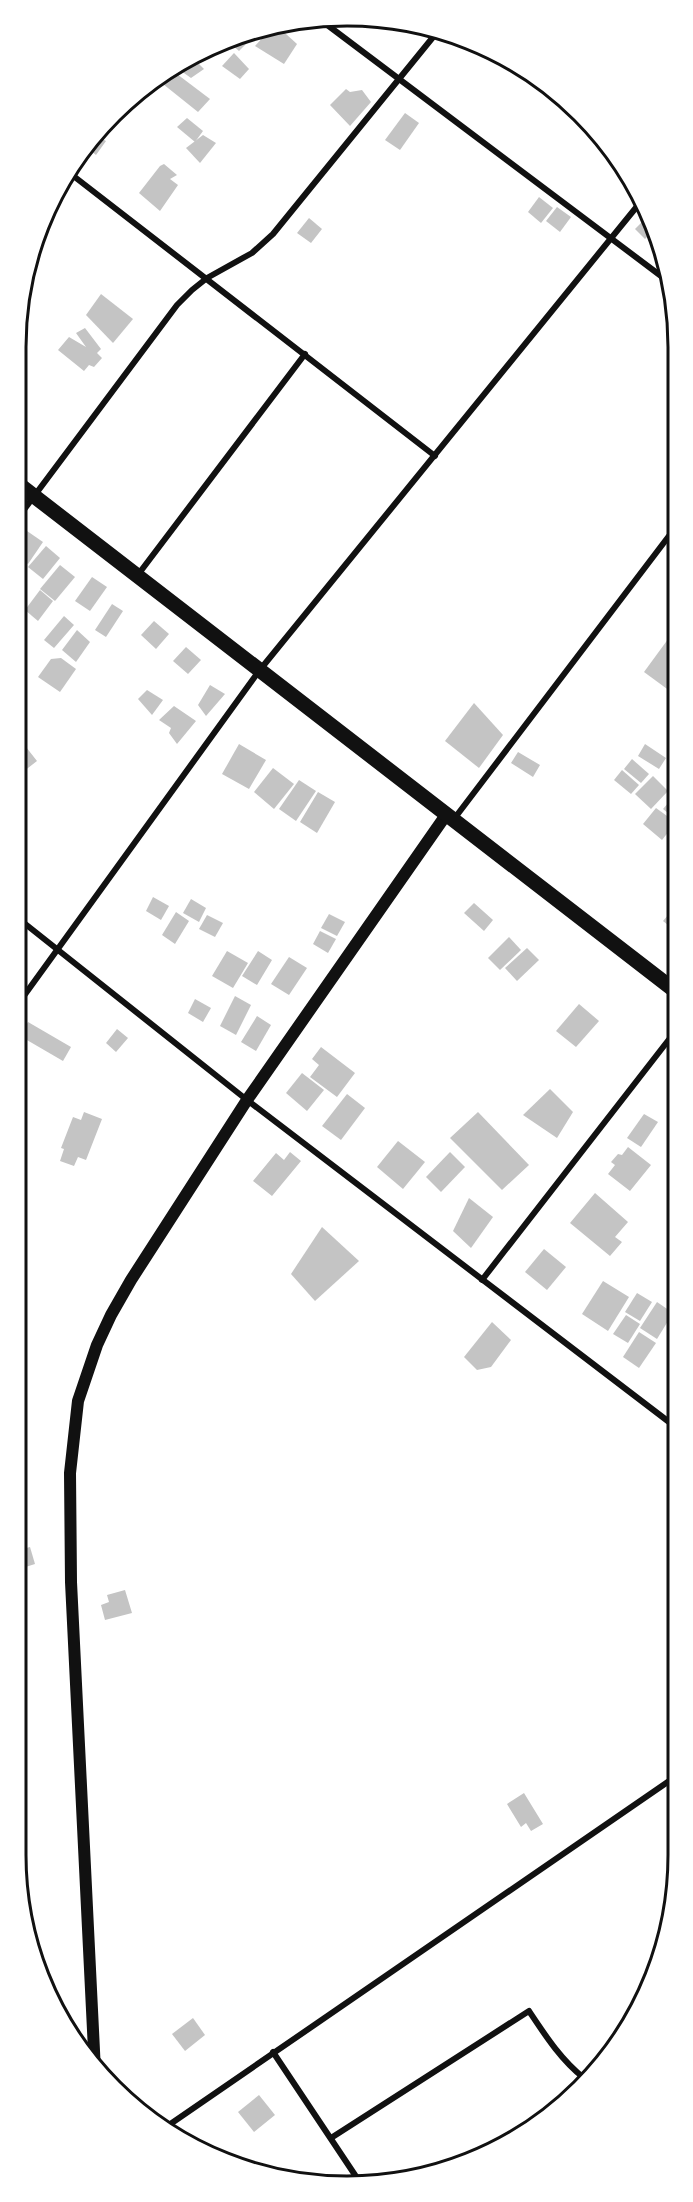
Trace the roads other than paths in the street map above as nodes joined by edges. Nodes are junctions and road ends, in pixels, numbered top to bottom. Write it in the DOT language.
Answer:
graph roads {
  1 [pos="329,26"];
  2 [pos="434,37"];
  3 [pos="399,80"];
  4 [pos="75,177"];
  5 [pos="636,208"];
  6 [pos="611,239"];
  7 [pos="659,275"];
  8 [pos="207,278"];
  9 [pos="305,354"];
  10 [pos="435,456"];
  11 [pos="26,490"];
  12 [pos="34,496"];
  13 [pos="26,508"];
  14 [pos="668,537"];
  15 [pos="137,576"];
  16 [pos="259,671"];
  17 [pos="450,818"];
  18 [pos="26,925"];
  19 [pos="58,950"];
  20 [pos="668,985"];
  21 [pos="26,993"];
  22 [pos="668,1041"];
  23 [pos="247,1100"];
  24 [pos="482,1280"];
  25 [pos="668,1421"];
  26 [pos="668,1782"];
  27 [pos="273,2052"];
  28 [pos="94,2054"];
  29 [pos="580,2075"];
  30 [pos="171,2124"];
  31 [pos="331,2138"];
  32 [pos="356,2176"];
  1 -- 3 [label="street"];
  2 -- 3 [label="street"];
  3 -- 6 [label="street"];
  3 -- 8 [label="street"];
  4 -- 8 [label="street"];
  5 -- 6 [label="street"];
  6 -- 7 [label="street"];
  6 -- 10 [label="street"];
  8 -- 9 [label="street"];
  8 -- 12 [label="street"];
  9 -- 10 [label="street"];
  9 -- 15 [label="street"];
  10 -- 16 [label="street"];
  11 -- 12 [label="highway"];
  12 -- 13 [label="street"];
  12 -- 15 [label="highway"];
  14 -- 17 [label="street"];
  15 -- 16 [label="highway"];
  16 -- 17 [label="highway"];
  16 -- 19 [label="street"];
  17 -- 20 [label="highway"];
  17 -- 23 [label="main road"];
  18 -- 19 [label="street"];
  19 -- 21 [label="street"];
  19 -- 23 [label="street"];
  22 -- 24 [label="street"];
  23 -- 24 [label="street"];
  23 -- 28 [label="main road"];
  24 -- 25 [label="street"];
  26 -- 27 [label="street"];
  27 -- 30 [label="street"];
  27 -- 31 [label="street"];
  29 -- 31 [label="street"];
  31 -- 32 [label="street"];
}
